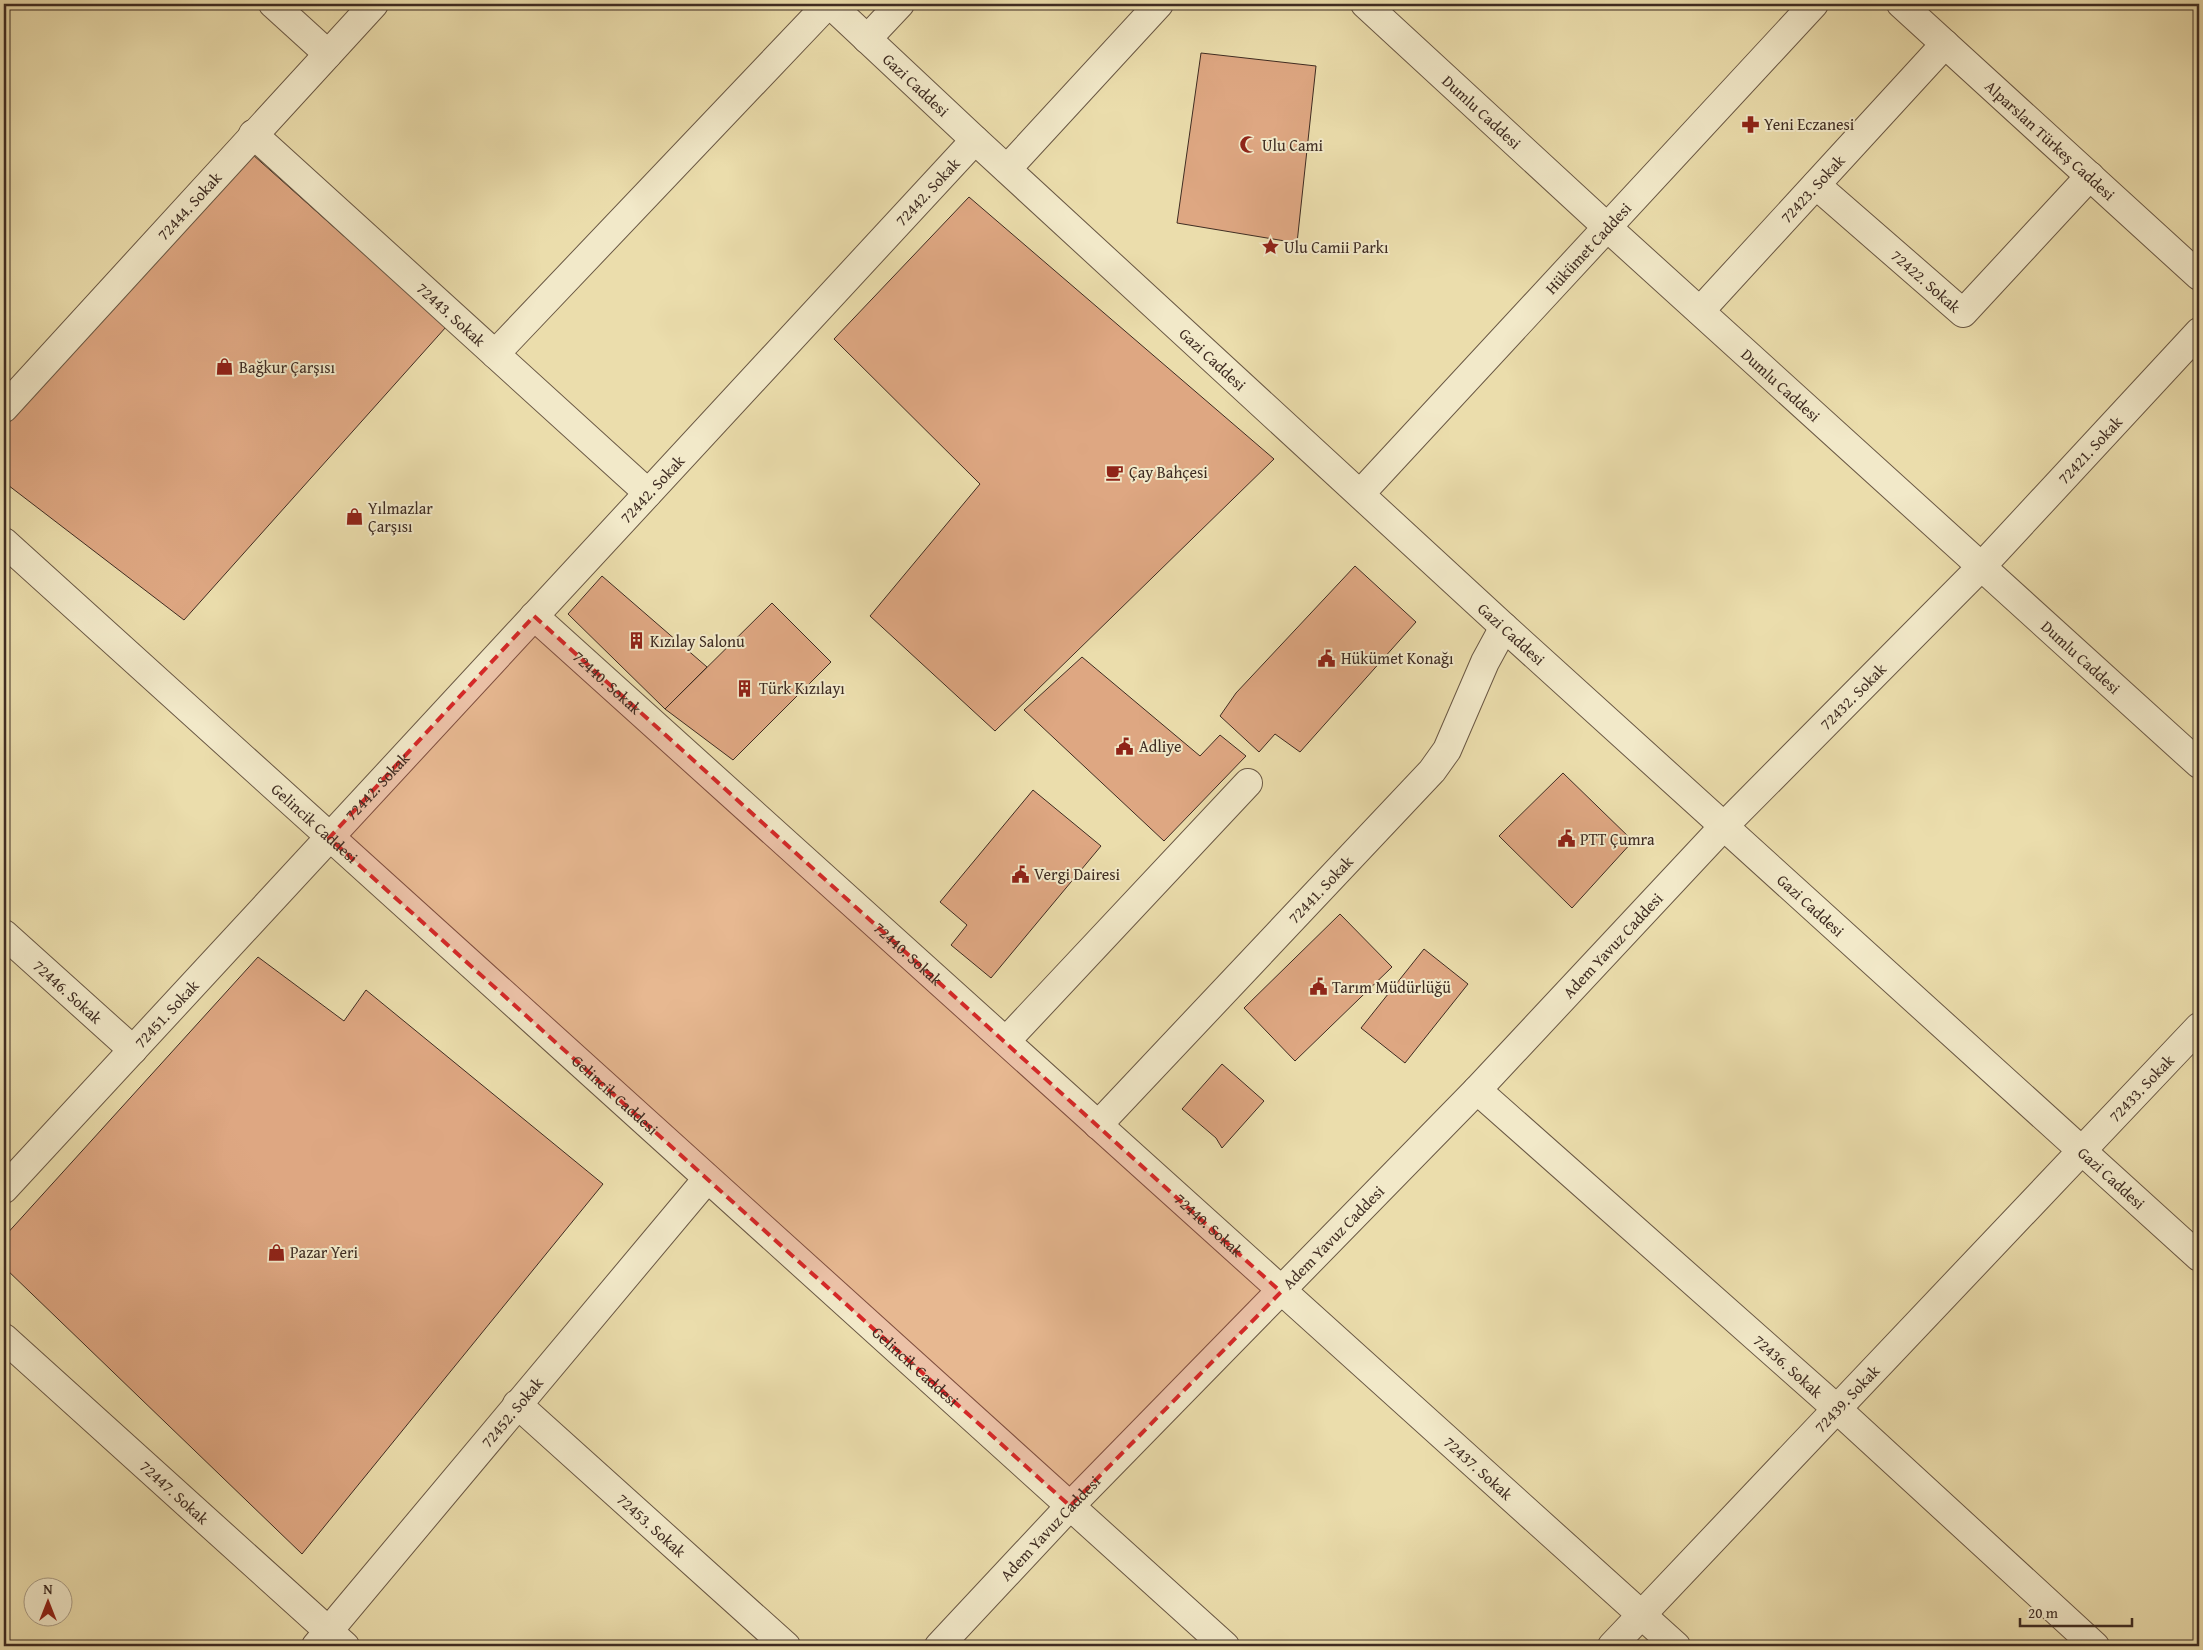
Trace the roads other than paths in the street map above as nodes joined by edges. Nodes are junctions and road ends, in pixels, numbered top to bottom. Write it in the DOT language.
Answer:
graph roads {
  1 [pos="273,4"];
  2 [pos="374,4"];
  3 [pos="829,4"];
  4 [pos="900,4"];
  5 [pos="1159,4"];
  6 [pos="1365,4"];
  7 [pos="1814,4"];
  8 [pos="1902,4"];
  9 [pos="867,39"];
  10 [pos="1945,44"];
  11 [pos="328,54"];
  12 [pos="253,134"];
  13 [pos="975,140"];
  14 [pos="1007,169"];
  15 [pos="2090,176"];
  16 [pos="1816,185"];
  17 [pos="1608,228"];
  18 [pos="2199,276"];
  19 [pos="1700,311"];
  20 [pos="2199,332"];
  21 [pos="495,354"];
  22 [pos="4,408"];
  23 [pos="648,493"];
  24 [pos="1361,493"];
  25 [pos="4,542"];
  26 [pos="1981,567"];
  27 [pos="534,616"];
  28 [pos="1504,627"];
  29 [pos="2199,764"];
  30 [pos="1248,783"];
  31 [pos="1724,826"];
  32 [pos="329,838"];
  33 [pos="4,934"];
  34 [pos="2199,1027"];
  35 [pos="1006,1041"];
  36 [pos="133,1050"];
  37 [pos="1477,1090"];
  38 [pos="1098,1125"];
  39 [pos="2082,1150"];
  40 [pos="707,1178"];
  41 [pos="4,1189"];
  42 [pos="2199,1256"];
  43 [pos="1281,1292"];
  44 [pos="4,1338"];
  45 [pos="517,1404"];
  46 [pos="1837,1409"];
  47 [pos="1070,1506"];
  48 [pos="1642,1615"];
  49 [pos="330,1641"];
  50 [pos="786,1646"];
  51 [pos="939,1646"];
  52 [pos="1225,1646"];
  53 [pos="1612,1646"];
  54 [pos="1676,1646"];
  55 [pos="2095,1646"];
  1 -- 11 [label="street"];
  2 -- 11 [label="street, 72444. Sokak"];
  3 -- 9 [label="street, Gazi Caddesi"];
  3 -- 21 [label="street"];
  4 -- 9 [label="street"];
  5 -- 14 [label="street"];
  6 -- 17 [label="street, Dumlu Caddesi"];
  7 -- 17 [label="street, Hükümet Caddesi"];
  8 -- 10 [label="street, Alparslan Türkeş Caddesi"];
  9 -- 13 [label="street, Gazi Caddesi"];
  10 -- 15 [label="street, Alparslan Türkeş Caddesi"];
  10 -- 16 [label="street, 72423. Sokak"];
  11 -- 12 [label="street, 72444. Sokak"];
  12 -- 21 [label="street, 72443. Sokak"];
  12 -- 22 [label="street, 72444. Sokak"];
  13 -- 14 [label="street, Gazi Caddesi"];
  13 -- 23 [label="street, 72442. Sokak"];
  14 -- 24 [label="street, Gazi Caddesi"];
  15 -- 16 [label="street, 72422. Sokak"];
  15 -- 18 [label="street, Alparslan Türkeş Caddesi"];
  16 -- 19 [label="street, 72423. Sokak"];
  17 -- 19 [label="street, Dumlu Caddesi"];
  17 -- 24 [label="street, Hükümet Caddesi"];
  19 -- 26 [label="street, Dumlu Caddesi"];
  20 -- 26 [label="street, 72421. Sokak"];
  21 -- 23 [label="street, 72443. Sokak"];
  23 -- 27 [label="street, 72442. Sokak"];
  24 -- 28 [label="street, Gazi Caddesi"];
  25 -- 32 [label="street, Gelincik Caddesi"];
  26 -- 29 [label="street, Dumlu Caddesi"];
  26 -- 31 [label="street, 72432. Sokak"];
  27 -- 32 [label="street, 72442. Sokak"];
  27 -- 35 [label="street, 72440. Sokak"];
  28 -- 31 [label="street, Gazi Caddesi"];
  28 -- 38 [label="street, 72441. Sokak"];
  30 -- 35 [label="street"];
  31 -- 37 [label="street, Adem Yavuz Caddesi"];
  31 -- 39 [label="street, Gazi Caddesi"];
  32 -- 36 [label="street, 72451. Sokak"];
  32 -- 40 [label="street, Gelincik Caddesi"];
  33 -- 36 [label="street, 72446. Sokak"];
  34 -- 39 [label="street, 72433. Sokak"];
  35 -- 38 [label="street, 72440. Sokak"];
  36 -- 41 [label="street, 72451. Sokak"];
  37 -- 43 [label="street, Adem Yavuz Caddesi"];
  37 -- 46 [label="street, 72436. Sokak"];
  38 -- 43 [label="street, 72440. Sokak"];
  39 -- 42 [label="street, Gazi Caddesi"];
  39 -- 46 [label="street, 72439. Sokak"];
  40 -- 45 [label="street, 72452. Sokak"];
  40 -- 47 [label="street, Gelincik Caddesi"];
  43 -- 47 [label="street, Adem Yavuz Caddesi"];
  43 -- 48 [label="street, 72437. Sokak"];
  44 -- 49 [label="street, 72447. Sokak"];
  45 -- 49 [label="street, 72452. Sokak"];
  45 -- 50 [label="street, 72453. Sokak"];
  46 -- 48 [label="street, 72439. Sokak"];
  46 -- 55 [label="street, 72436. Sokak"];
  47 -- 51 [label="street, Adem Yavuz Caddesi"];
  47 -- 52 [label="street, Gelincik Caddesi"];
  48 -- 53 [label="street, 72439. Sokak"];
  48 -- 54 [label="street, 72437. Sokak"];
}
